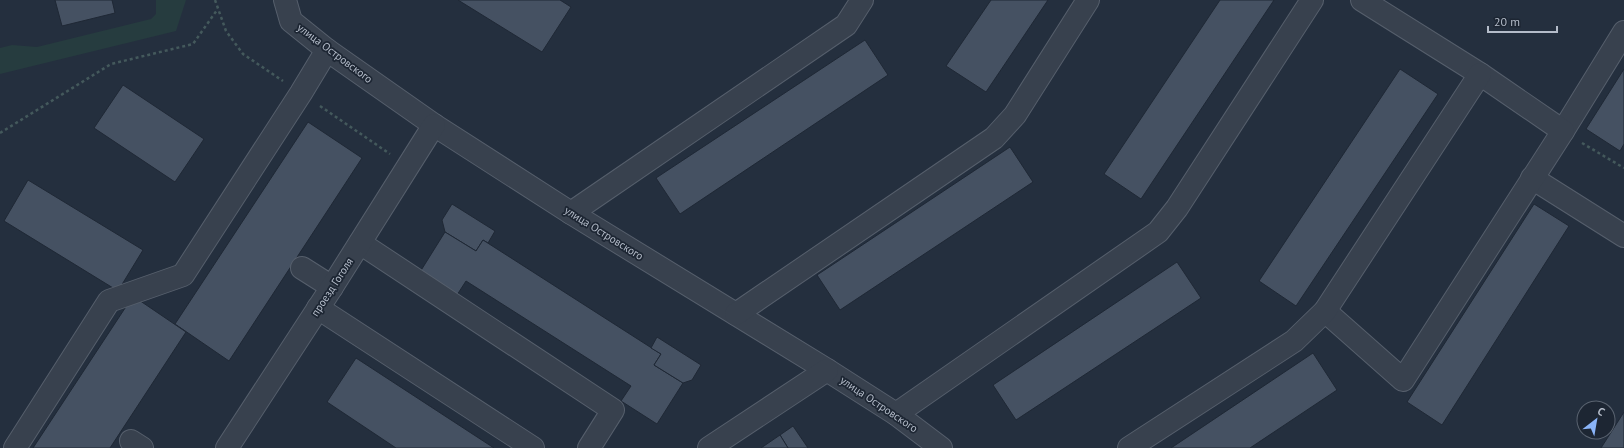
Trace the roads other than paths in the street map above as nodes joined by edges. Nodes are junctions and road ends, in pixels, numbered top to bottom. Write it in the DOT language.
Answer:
graph roads {
  1 [pos="285,0"];
  2 [pos="862,0"];
  3 [pos="1088,0"];
  4 [pos="1312,0"];
  5 [pos="1362,0"];
  6 [pos="1624,32"];
  7 [pos="327,50"];
  8 [pos="1480,74"];
  9 [pos="434,125"];
  10 [pos="1563,131"];
  11 [pos="1532,178"];
  12 [pos="571,213"];
  13 [pos="1624,236"];
  14 [pos="360,242"];
  15 [pos="302,268"];
  16 [pos="332,287"];
  17 [pos="318,308"];
  18 [pos="1325,311"];
  19 [pos="736,314"];
  20 [pos="828,370"];
  21 [pos="896,414"];
  22 [pos="15,448"];
  23 [pos="227,448"];
  24 [pos="533,448"];
  25 [pos="589,448"];
  26 [pos="709,448"];
  27 [pos="941,448"];
  28 [pos="1129,448"];
  1 -- 7 [label="street, улица Островского"];
  2 -- 12 [label="street"];
  3 -- 19 [label="street"];
  4 -- 21 [label="street"];
  5 -- 8 [label="street"];
  6 -- 10 [label="street"];
  7 -- 9 [label="street, улица Островского"];
  7 -- 22 [label="street"];
  8 -- 10 [label="street"];
  8 -- 18 [label="street"];
  9 -- 12 [label="street, улица Островского"];
  9 -- 14 [label="street, проезд Гоголя"];
  10 -- 11 [label="street"];
  11 -- 13 [label="street"];
  11 -- 18 [label="street"];
  12 -- 19 [label="street, улица Островского"];
  14 -- 16 [label="street, проезд Гоголя"];
  14 -- 25 [label="street"];
  15 -- 16 [label="street"];
  16 -- 17 [label="street, проезд Гоголя"];
  17 -- 23 [label="street, проезд Гоголя"];
  17 -- 24 [label="street"];
  18 -- 28 [label="street"];
  19 -- 20 [label="street, улица Островского"];
  20 -- 21 [label="street, улица Островского"];
  20 -- 26 [label="street"];
  21 -- 27 [label="street, улица Островского"];
}
